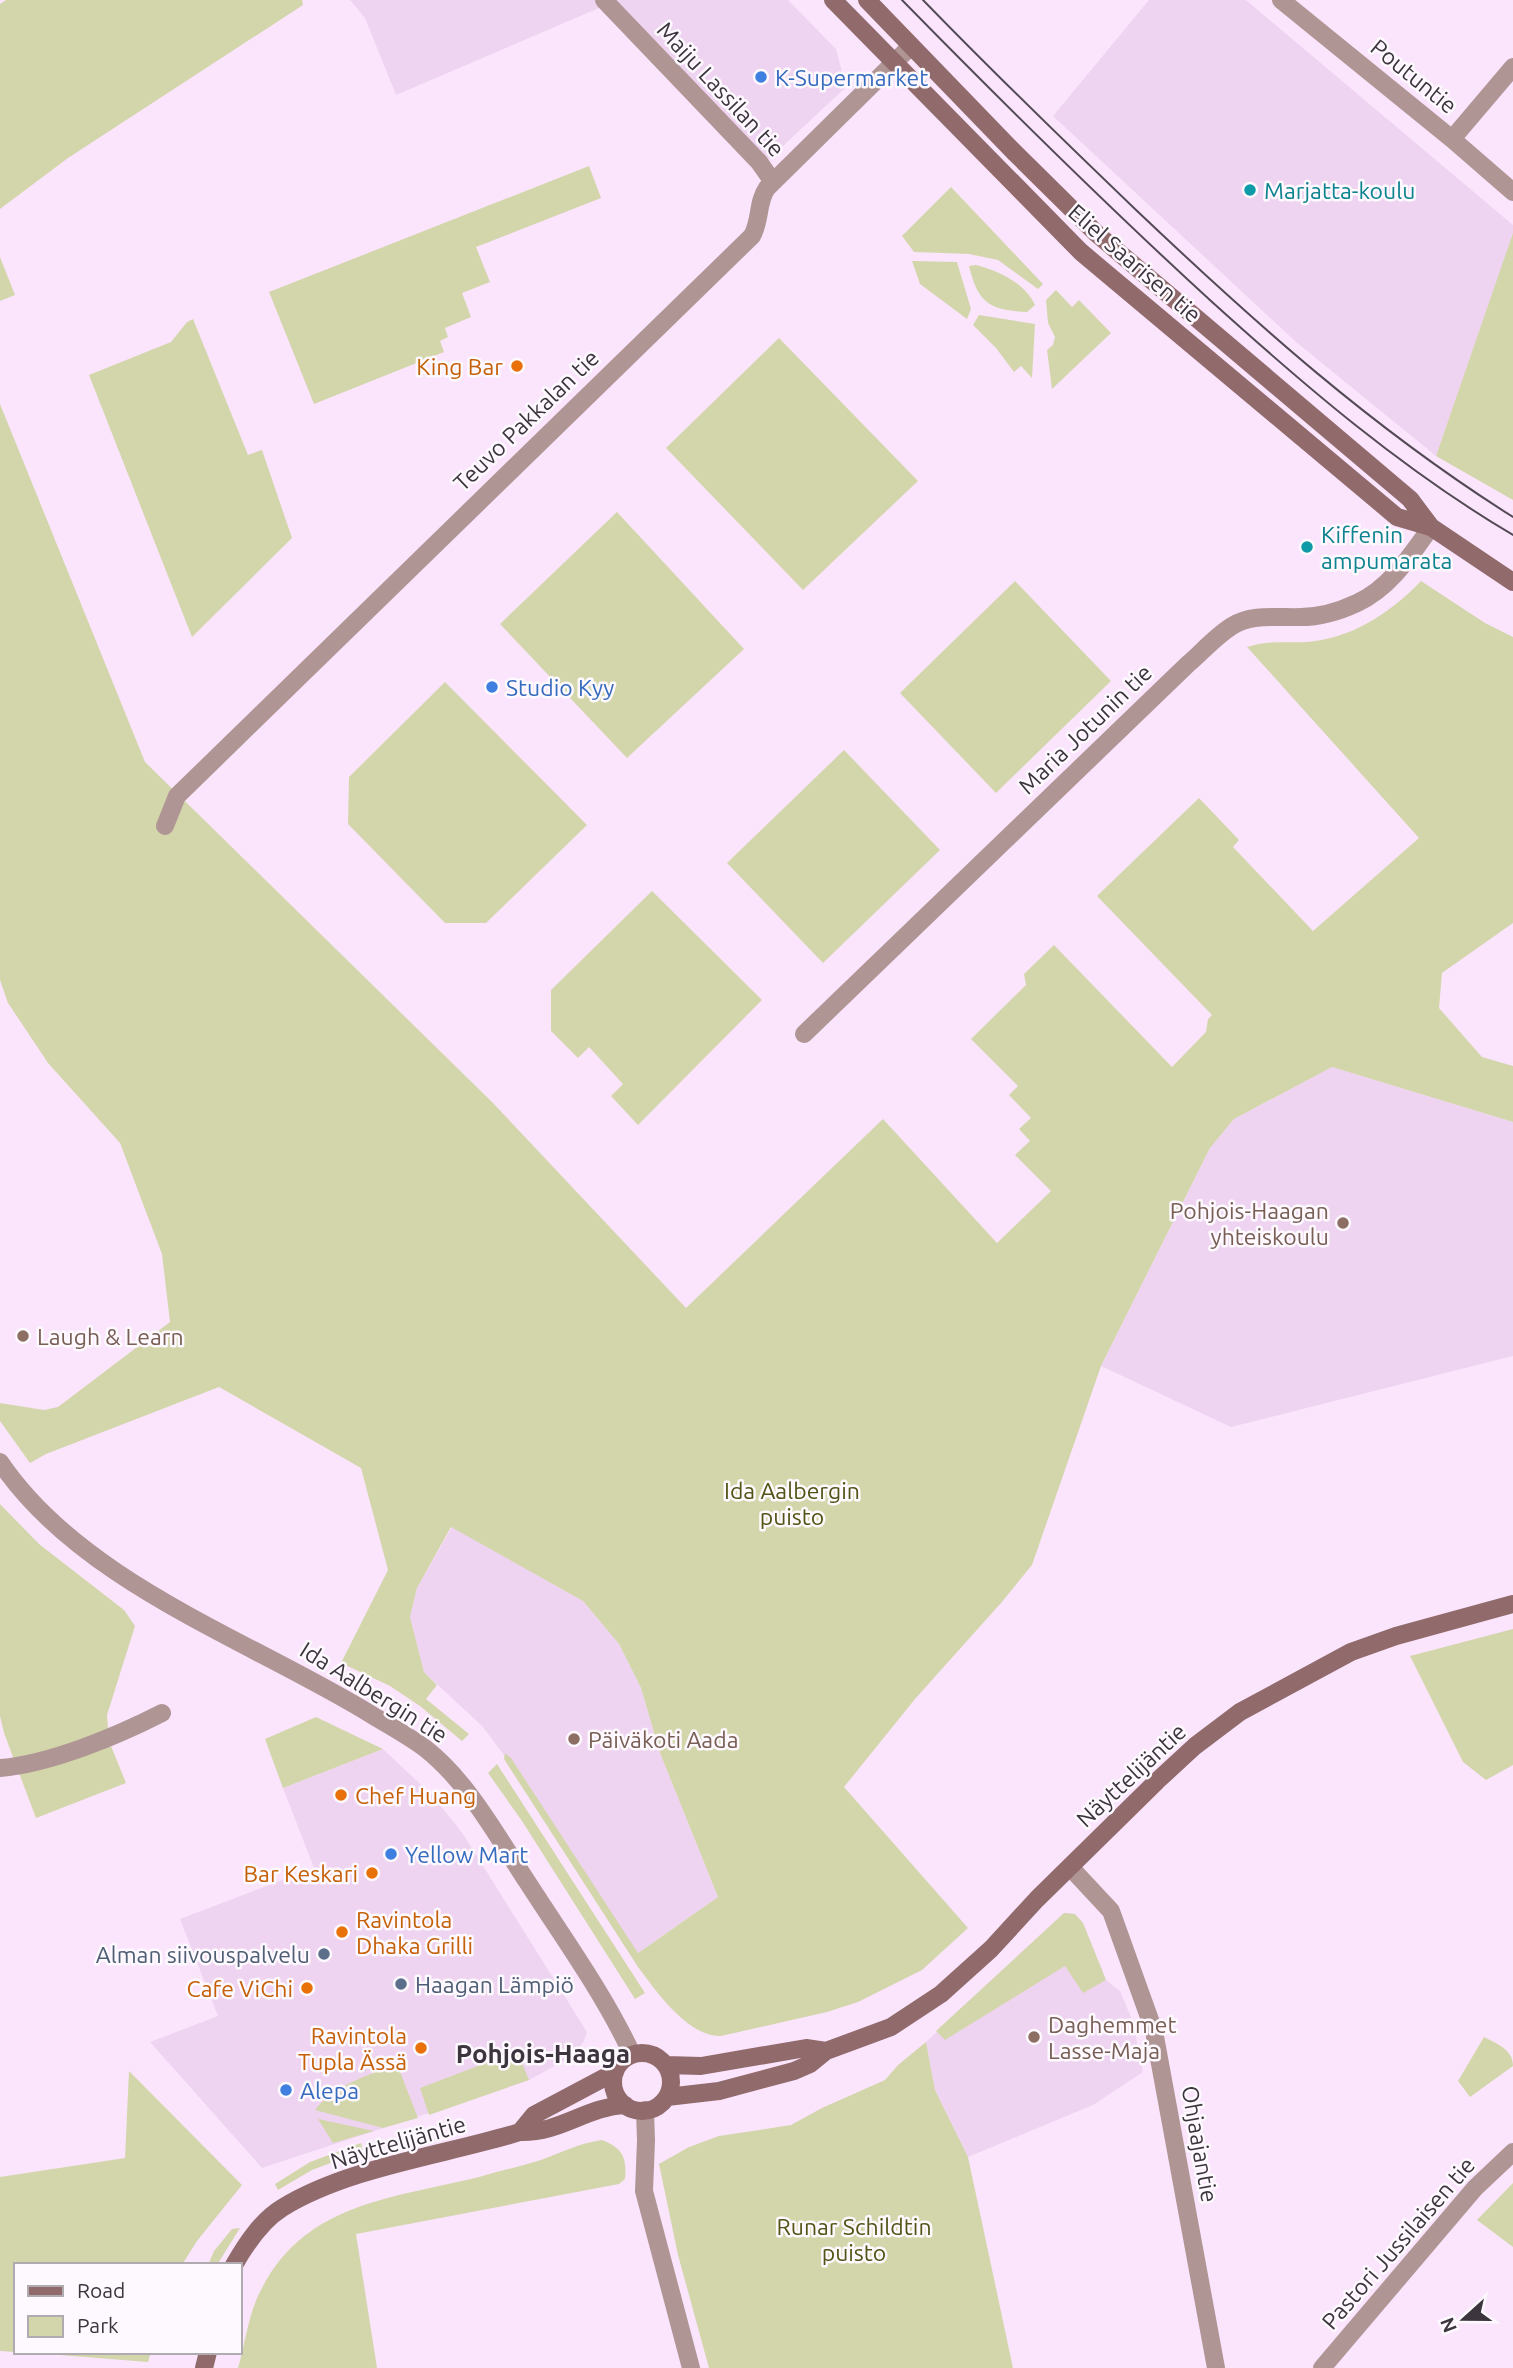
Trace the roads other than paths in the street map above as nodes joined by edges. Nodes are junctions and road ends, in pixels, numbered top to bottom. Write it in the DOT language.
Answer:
graph roads {
  1 [pos="604,0"];
  2 [pos="833,0"];
  3 [pos="867,0"];
  4 [pos="1281,0"];
  5 [pos="911,46"];
  6 [pos="893,63"];
  7 [pos="1513,66"];
  8 [pos="1452,139"];
  9 [pos="773,182"];
  10 [pos="1513,192"];
  11 [pos="1431,527"];
  12 [pos="1513,582"];
  13 [pos="165,825"];
  14 [pos="804,1034"];
  15 [pos="0,1462"];
  16 [pos="1513,1604"];
  17 [pos="162,1713"];
  18 [pos="0,1768"];
  19 [pos="1070,1867"];
  20 [pos="827,2051"];
  21 [pos="632,2054"];
  22 [pos="666,2065"];
  23 [pos="615,2072"];
  24 [pos="667,2097"];
  25 [pos="625,2105"];
  26 [pos="645,2110"];
  27 [pos="520,2132"];
  28 [pos="1513,2152"];
  29 [pos="235,2263"];
  30 [pos="691,2368"];
  31 [pos="1216,2368"];
  32 [pos="1322,2368"];
  1 -- 9 [label="street, Maiju Lassilan tie"];
  2 -- 6 [label="main road, Eliel Saarisen tie"];
  3 -- 5 [label="main road, Eliel Saarisen tie"];
  4 -- 8 [label="street, Poutuntie"];
  5 -- 6 [label="street, Teuvo Pakkalan tie"];
  5 -- 11 [label="main road, Eliel Saarisen tie"];
  6 -- 9 [label="street, Teuvo Pakkalan tie"];
  6 -- 11 [label="main road, Eliel Saarisen tie"];
  7 -- 8 [label="street"];
  8 -- 10 [label="street, Poutuntie"];
  9 -- 13 [label="street, Teuvo Pakkalan tie"];
  11 -- 12 [label="main road, Eliel Saarisen tie"];
  11 -- 14 [label="street, Maria Jotunin tie"];
  15 -- 21 [label="street, Ida Aalbergin tie"];
  16 -- 19 [label="main road, Näyttelijäntie"];
  17 -- 18 [label="street"];
  19 -- 20 [label="main road, Näyttelijäntie"];
  19 -- 31 [label="street, Ohjaajantie"];
  20 -- 22 [label="main road, Näyttelijäntie"];
  20 -- 24 [label="main road, Näyttelijäntie"];
  21 -- 22 [label="main road, Näyttelijäntie"];
  21 -- 23 [label="main road, Näyttelijäntie"];
  22 -- 24 [label="main road"];
  23 -- 25 [label="main road"];
  23 -- 27 [label="main road, Näyttelijäntie"];
  24 -- 26 [label="main road, Näyttelijäntie"];
  25 -- 26 [label="main road, Näyttelijäntie"];
  25 -- 27 [label="main road, Näyttelijäntie"];
  26 -- 30 [label="street"];
  27 -- 29 [label="main road, Näyttelijäntie"];
  28 -- 32 [label="street, Pastori Jussilaisen tie"];
}
